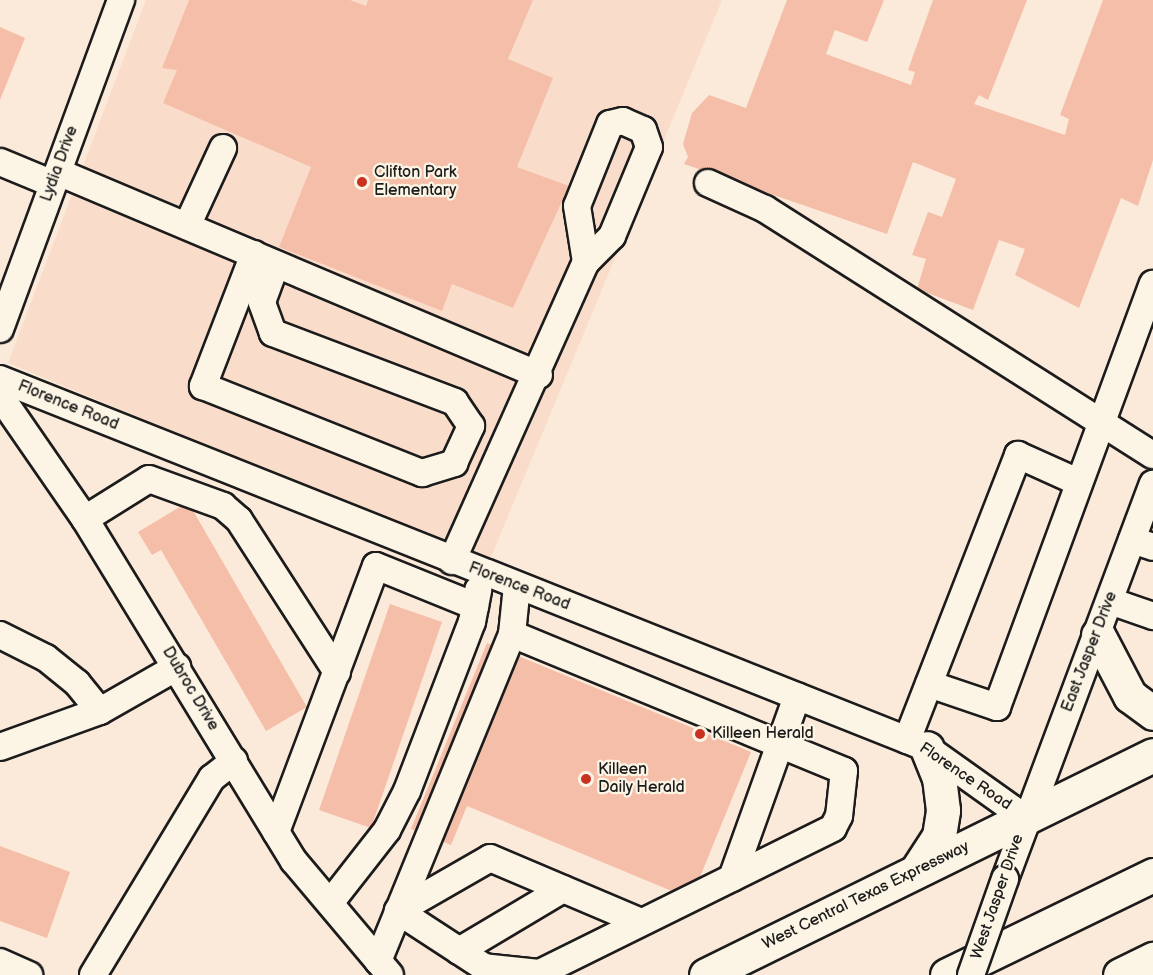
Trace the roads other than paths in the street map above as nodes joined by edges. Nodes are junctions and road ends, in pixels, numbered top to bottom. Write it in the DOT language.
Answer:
graph roads {
  1 [pos="121,0"];
  2 [pos="223,147"];
  3 [pos="0,162"];
  4 [pos="56,178"];
  5 [pos="708,183"];
  6 [pos="187,226"];
  7 [pos="265,259"];
  8 [pos="586,262"];
  9 [pos="1153,284"];
  10 [pos="1148,316"];
  11 [pos="0,329"];
  12 [pos="538,375"];
  13 [pos="0,379"];
  14 [pos="0,396"];
  15 [pos="1102,422"];
  16 [pos="1153,455"];
  17 [pos="1078,482"];
  18 [pos="1153,484"];
  19 [pos="85,519"];
  20 [pos="1143,543"];
  21 [pos="452,561"];
  22 [pos="481,572"];
  23 [pos="517,586"];
  24 [pos="1110,601"];
  25 [pos="475,606"];
  26 [pos="1153,616"];
  27 [pos="512,634"];
  28 [pos="0,635"];
  29 [pos="1098,635"];
  30 [pos="177,667"];
  31 [pos="337,672"];
  32 [pos="929,684"];
  33 [pos="797,696"];
  34 [pos="100,711"];
  35 [pos="1153,713"];
  36 [pos="779,744"];
  37 [pos="917,744"];
  38 [pos="0,747"];
  39 [pos="1153,755"];
  40 [pos="234,762"];
  41 [pos="1025,818"];
  42 [pos="276,832"];
  43 [pos="917,870"];
  44 [pos="1153,875"];
  45 [pos="732,878"];
  46 [pos="563,889"];
  47 [pos="330,903"];
  48 [pos="398,911"];
  49 [pos="641,922"];
  50 [pos="459,951"];
  51 [pos="1153,959"];
  52 [pos="0,963"];
  53 [pos="384,968"];
  54 [pos="29,975"];
  55 [pos="93,975"];
  56 [pos="706,975"];
  57 [pos="947,975"];
  58 [pos="971,975"];
  59 [pos="1120,975"];
  1 -- 4 [label="street, Lydia Drive"];
  2 -- 6 [label="street"];
  3 -- 4 [label="street"];
  4 -- 6 [label="street"];
  4 -- 11 [label="street, Lydia Drive"];
  5 -- 15 [label="street"];
  6 -- 7 [label="street"];
  7 -- 7 [label="street"];
  7 -- 12 [label="street"];
  8 -- 8 [label="street"];
  8 -- 12 [label="street"];
  9 -- 10 [label="street"];
  10 -- 15 [label="street"];
  12 -- 21 [label="street"];
  13 -- 21 [label="street, Florence Road"];
  14 -- 19 [label="street, Dubroc Drive"];
  15 -- 16 [label="street"];
  15 -- 17 [label="street"];
  17 -- 32 [label="street"];
  17 -- 32 [label="street"];
  18 -- 20 [label="street, East Jasper Drive"];
  19 -- 30 [label="street, Dubroc Drive"];
  19 -- 31 [label="street"];
  20 -- 24 [label="street, East Jasper Drive"];
  21 -- 22 [label="street, Florence Road"];
  22 -- 23 [label="street, Florence Road"];
  22 -- 25 [label="street"];
  23 -- 27 [label="street"];
  23 -- 33 [label="street, Florence Road"];
  24 -- 26 [label="street"];
  24 -- 29 [label="street, East Jasper Drive"];
  25 -- 31 [label="street"];
  25 -- 47 [label="street"];
  27 -- 36 [label="street"];
  27 -- 48 [label="street"];
  28 -- 34 [label="street"];
  29 -- 35 [label="main road"];
  29 -- 41 [label="street, East Jasper Drive"];
  30 -- 34 [label="street"];
  30 -- 40 [label="street, Dubroc Drive"];
  31 -- 42 [label="street"];
  32 -- 37 [label="street"];
  33 -- 36 [label="street"];
  33 -- 37 [label="street, Florence Road"];
  34 -- 38 [label="street"];
  36 -- 45 [label="street"];
  36 -- 45 [label="street"];
  37 -- 41 [label="street, Florence Road"];
  37 -- 43 [label="main road"];
  39 -- 41 [label="main road, West Central Texas Expressway"];
  40 -- 42 [label="street, Dubroc Drive"];
  40 -- 55 [label="street"];
  41 -- 43 [label="main road, West Central Texas Expressway"];
  41 -- 58 [label="street, West Jasper Drive, bridge"];
  42 -- 47 [label="street, Dubroc Drive"];
  43 -- 56 [label="main road, West Central Texas Expressway"];
  44 -- 57 [label="main road"];
  45 -- 49 [label="street"];
  46 -- 48 [label="street"];
  46 -- 49 [label="street"];
  46 -- 50 [label="street"];
  47 -- 53 [label="street, Dubroc Drive"];
  48 -- 50 [label="street"];
  48 -- 53 [label="street"];
  49 -- 50 [label="street"];
  51 -- 59 [label="main road"];
  52 -- 54 [label="street"];
}
